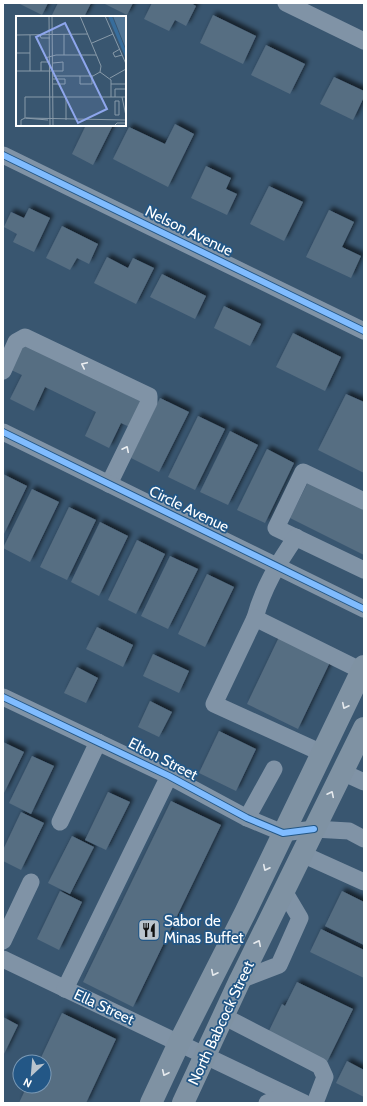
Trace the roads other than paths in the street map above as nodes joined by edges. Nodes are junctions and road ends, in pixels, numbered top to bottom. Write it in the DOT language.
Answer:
graph roads {
  1 [pos="286,3"];
  2 [pos="364,41"];
  3 [pos="3,155"];
  4 [pos="364,329"];
  5 [pos="3,371"];
  6 [pos="3,432"];
  7 [pos="109,484"];
  8 [pos="364,501"];
  9 [pos="296,537"];
  10 [pos="276,566"];
  11 [pos="364,570"];
  12 [pos="364,609"];
  13 [pos="255,618"];
  14 [pos="363,670"];
  15 [pos="3,697"];
  16 [pos="364,728"];
  17 [pos="98,742"];
  18 [pos="322,753"];
  19 [pos="274,769"];
  20 [pos="342,772"];
  21 [pos="169,776"];
  22 [pos="364,782"];
  23 [pos="247,818"];
  24 [pos="60,822"];
  25 [pos="314,829"];
  26 [pos="284,833"];
  27 [pos="364,839"];
  28 [pos="302,854"];
  29 [pos="31,882"];
  30 [pos="364,882"];
  31 [pos="3,941"];
  32 [pos="3,959"];
  33 [pos="65,989"];
  34 [pos="223,1016"];
  35 [pos="179,1043"];
  36 [pos="205,1056"];
  37 [pos="287,1095"];
  38 [pos="151,1103"];
  39 [pos="183,1103"];
  40 [pos="267,1103"];
  41 [pos="304,1103"];
  42 [pos="315,1103"];
  1 -- 2 [label="street"];
  3 -- 4 [label="street, Nelson Avenue"];
  7 -- 5 [label="street, one-way"];
  6 -- 7 [label="street, Circle Avenue"];
  7 -- 10 [label="street, Circle Avenue"];
  8 -- 9 [label="street"];
  9 -- 10 [label="street"];
  9 -- 11 [label="street"];
  10 -- 12 [label="street, Circle Avenue"];
  10 -- 13 [label="street"];
  13 -- 14 [label="street"];
  13 -- 18 [label="street"];
  14 -- 18 [label="main road, North Babcock Street, one-way"];
  15 -- 17 [label="street, Elton Street"];
  16 -- 20 [label="main road, North Babcock Street"];
  17 -- 21 [label="street, Elton Street"];
  17 -- 24 [label="street"];
  18 -- 26 [label="main road, North Babcock Street"];
  19 -- 23 [label="street"];
  20 -- 22 [label="street"];
  25 -- 20 [label="main road, North Babcock Street, one-way"];
  21 -- 23 [label="street, Elton Street"];
  21 -- 33 [label="street"];
  23 -- 26 [label="street, Elton Street"];
  25 -- 26 [label="street, Elton Street"];
  25 -- 27 [label="street, Elton Street"];
  25 -- 28 [label="main road, North Babcock Street"];
  26 -- 35 [label="main road, North Babcock Street, one-way"];
  28 -- 30 [label="street"];
  28 -- 34 [label="main road, North Babcock Street"];
  29 -- 31 [label="street"];
  32 -- 33 [label="street, Ella Street"];
  33 -- 35 [label="street, Ella Street"];
  34 -- 36 [label="main road, North Babcock Street"];
  34 -- 42 [label="street"];
  35 -- 36 [label="street, Ella Street"];
  35 -- 38 [label="main road, North Babcock Street, one-way"];
  36 -- 37 [label="street, Ella Street"];
  36 -- 39 [label="main road, North Babcock Street"];
  37 -- 40 [label="street"];
  37 -- 41 [label="street, Ella Street"];
}
